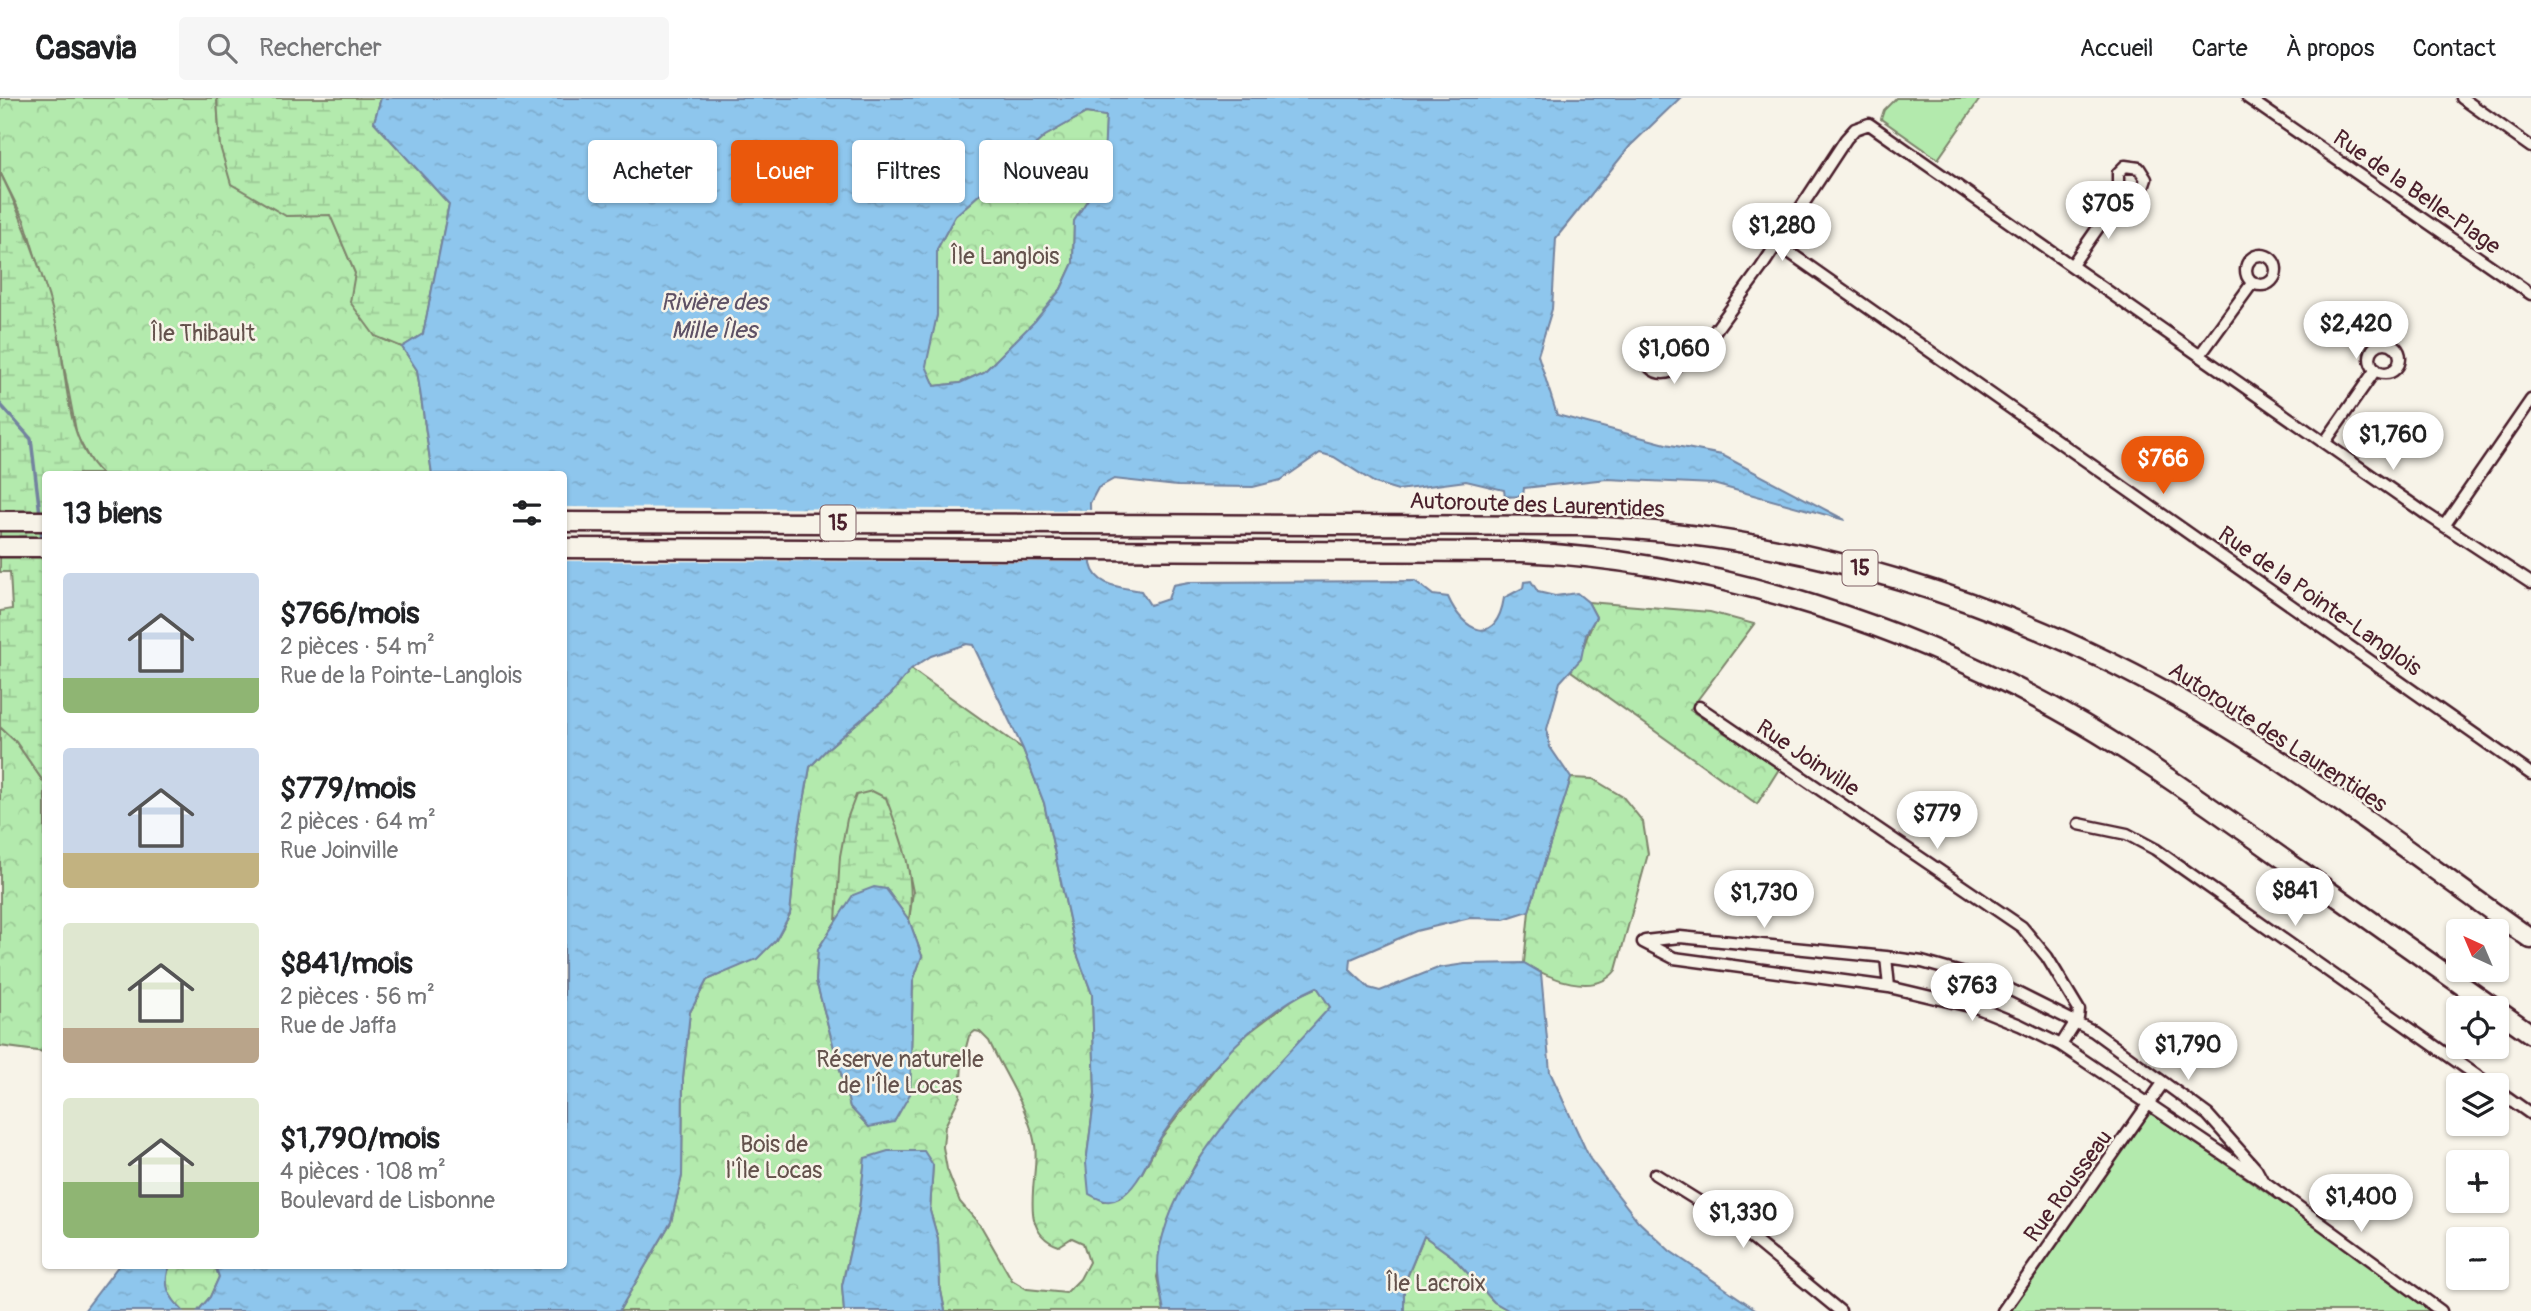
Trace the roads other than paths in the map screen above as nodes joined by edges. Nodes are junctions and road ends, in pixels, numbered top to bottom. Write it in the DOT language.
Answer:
graph roads {
  1 [pos="2248,98"];
  2 [pos="2462,98"];
  3 [pos="2531,146"];
  4 [pos="2118,199"];
  5 [pos="1776,243"];
  6 [pos="2072,265"];
  7 [pos="2253,282"];
  8 [pos="2531,294"];
  9 [pos="1681,355"];
  10 [pos="2200,355"];
  11 [pos="2376,369"];
  12 [pos="2531,400"];
  13 [pos="2325,442"];
  14 [pos="0,521"];
  15 [pos="42,521"];
  16 [pos="567,522"];
  17 [pos="2444,526"];
  18 [pos="0,547"];
  19 [pos="42,547"];
  20 [pos="567,548"];
  21 [pos="2531,583"];
  22 [pos="1699,707"];
  23 [pos="2531,774"];
  24 [pos="2079,824"];
  25 [pos="2531,939"];
  26 [pos="1886,957"];
  27 [pos="1889,987"];
  28 [pos="2478,996"];
  29 [pos="2509,1018"];
  30 [pos="2076,1022"];
  31 [pos="2531,1034"];
  32 [pos="2061,1045"];
  33 [pos="2473,1073"];
  34 [pos="2163,1083"];
  35 [pos="2509,1098"];
  36 [pos="2150,1105"];
  37 [pos="2531,1114"];
  38 [pos="1655,1174"];
  39 [pos="2263,1181"];
  40 [pos="1840,1311"];
  41 [pos="2003,1311"];
  42 [pos="2441,1311"];
  1 -- 8 [label="street, Rue de la Belle-Plage"];
  2 -- 3 [label="street"];
  4 -- 6 [label="street"];
  5 -- 6 [label="street"];
  5 -- 9 [label="street"];
  5 -- 23 [label="street, Rue de la Pointe-Langlois"];
  6 -- 10 [label="street"];
  7 -- 10 [label="street"];
  10 -- 13 [label="street"];
  11 -- 13 [label="street"];
  12 -- 17 [label="street"];
  13 -- 17 [label="street"];
  14 -- 15 [label="highway"];
  16 -- 25 [label="highway, Autoroute des Laurentides / 15"];
  17 -- 21 [label="street"];
  18 -- 19 [label="highway"];
  20 -- 28 [label="highway, Autoroute des Laurentides / 15"];
  22 -- 30 [label="street, Rue Joinville"];
  24 -- 33 [label="street"];
  26 -- 27 [label="street"];
  26 -- 27 [label="street"];
  26 -- 30 [label="street"];
  27 -- 32 [label="street"];
  29 -- 31 [label="highway, Autoroute des Laurentides / 15"];
  30 -- 32 [label="street"];
  30 -- 34 [label="street"];
  32 -- 36 [label="street"];
  34 -- 36 [label="street, Rue Rousseau"];
  34 -- 39 [label="street"];
  35 -- 37 [label="street"];
  36 -- 39 [label="street"];
  36 -- 41 [label="street, Rue Rousseau"];
  38 -- 40 [label="street"];
  39 -- 42 [label="street"];
}
